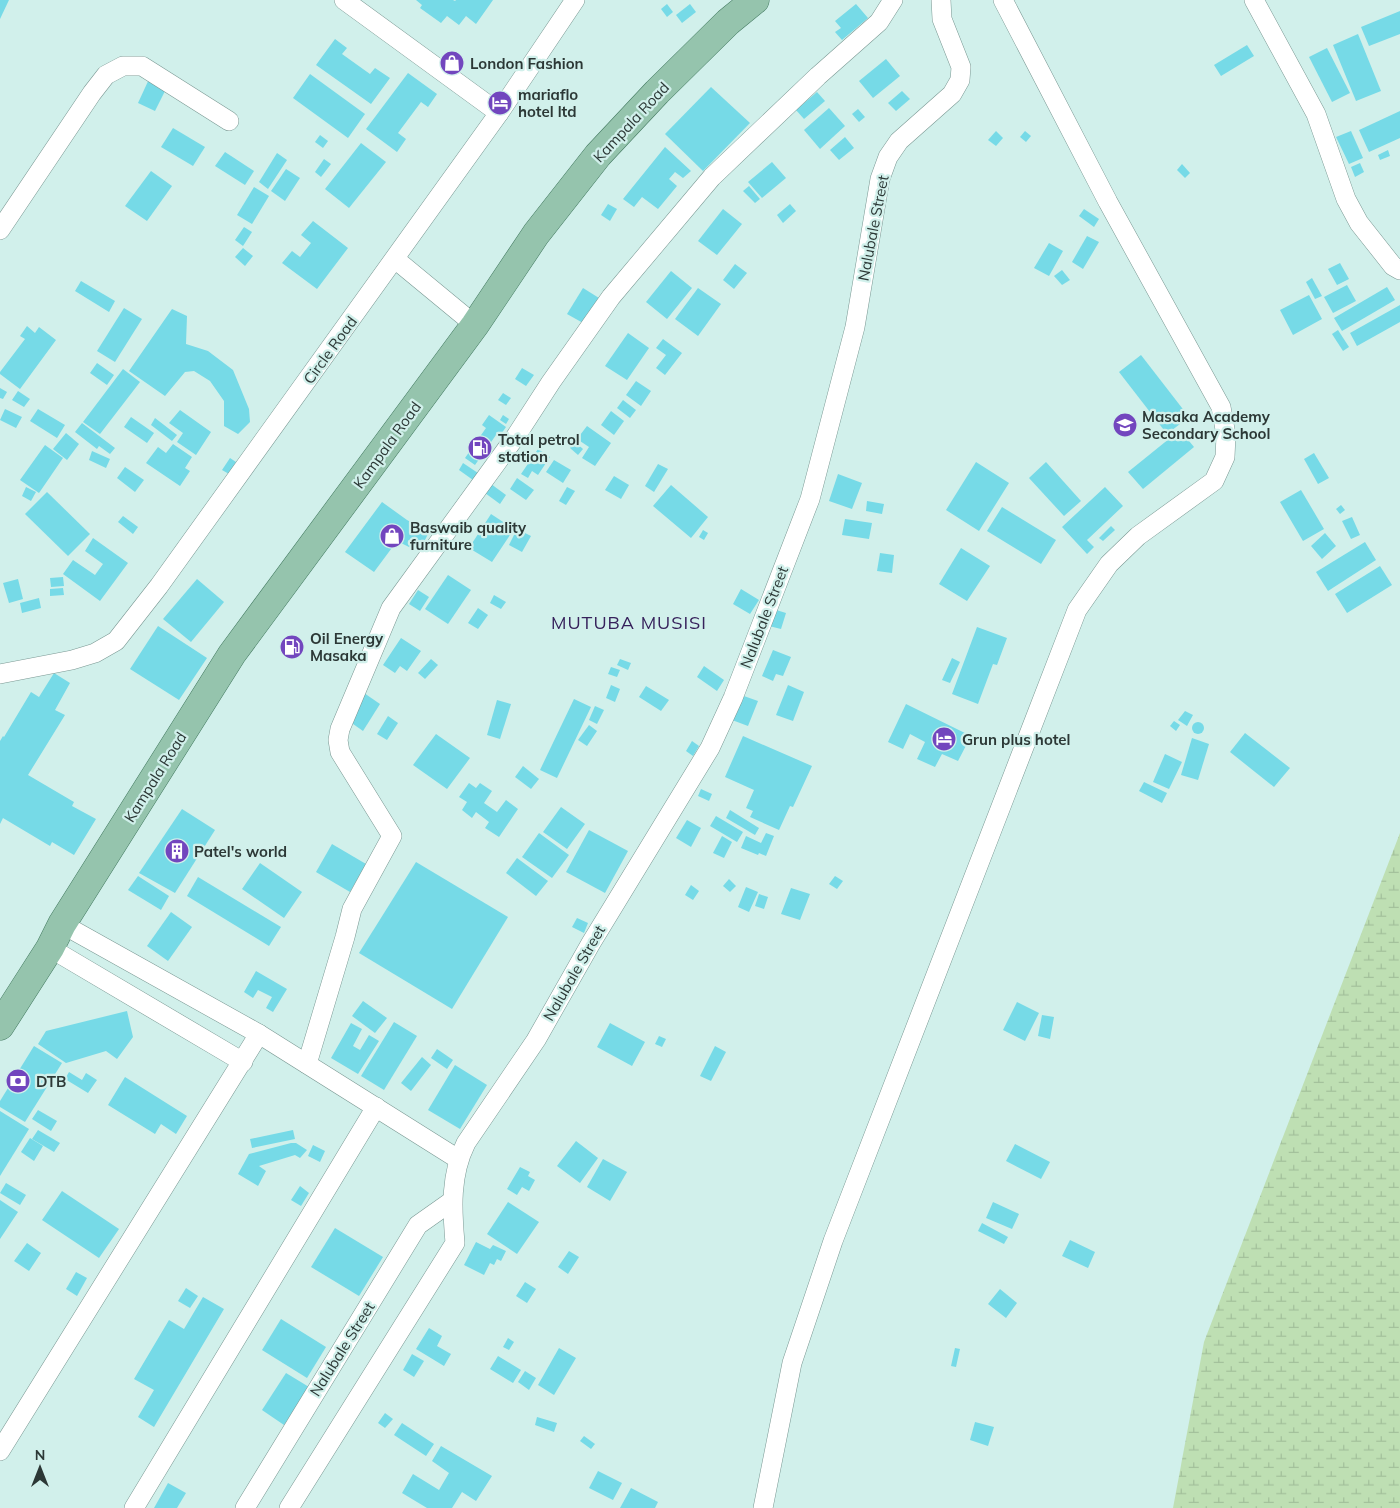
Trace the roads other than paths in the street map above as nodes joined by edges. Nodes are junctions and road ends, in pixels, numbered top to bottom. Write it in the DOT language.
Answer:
graph roads {
  1 [pos="344,0"];
  2 [pos="575,0"];
  3 [pos="755,0"];
  4 [pos="893,0"];
  5 [pos="941,0"];
  6 [pos="1003,0"];
  7 [pos="1254,0"];
  8 [pos="499,112"];
  9 [pos="229,121"];
  10 [pos="0,230"];
  11 [pos="395,259"];
  12 [pos="1400,270"];
  13 [pos="475,324"];
  14 [pos="0,674"];
  15 [pos="62,924"];
  16 [pos="50,948"];
  17 [pos="0,1026"];
  18 [pos="259,1034"];
  19 [pos="243,1062"];
  20 [pos="307,1064"];
  21 [pos="376,1107"];
  22 [pos="458,1159"];
  23 [pos="452,1201"];
  24 [pos="0,1451"];
  25 [pos="134,1508"];
  26 [pos="245,1508"];
  27 [pos="288,1508"];
  28 [pos="764,1508"];
  1 -- 8 [label="street"];
  2 -- 8 [label="street, Circle Road"];
  3 -- 13 [label="main road, Kampala Road"];
  4 -- 20 [label="street"];
  5 -- 22 [label="street, Nalubale Street"];
  6 -- 28 [label="street"];
  7 -- 12 [label="street"];
  8 -- 11 [label="street, Circle Road"];
  9 -- 10 [label="street"];
  11 -- 13 [label="street"];
  11 -- 14 [label="street, Circle Road"];
  13 -- 15 [label="main road, Kampala Road"];
  15 -- 16 [label="main road, Kampala Road"];
  15 -- 18 [label="street"];
  16 -- 17 [label="main road, Kampala Road"];
  16 -- 19 [label="street"];
  18 -- 19 [label="street"];
  18 -- 20 [label="street"];
  19 -- 24 [label="street"];
  20 -- 21 [label="street"];
  21 -- 22 [label="street"];
  21 -- 25 [label="street"];
  22 -- 23 [label="street, Nalubale Street"];
  23 -- 26 [label="street, Nalubale Street"];
  23 -- 27 [label="street, Nalubale Street"];
}
